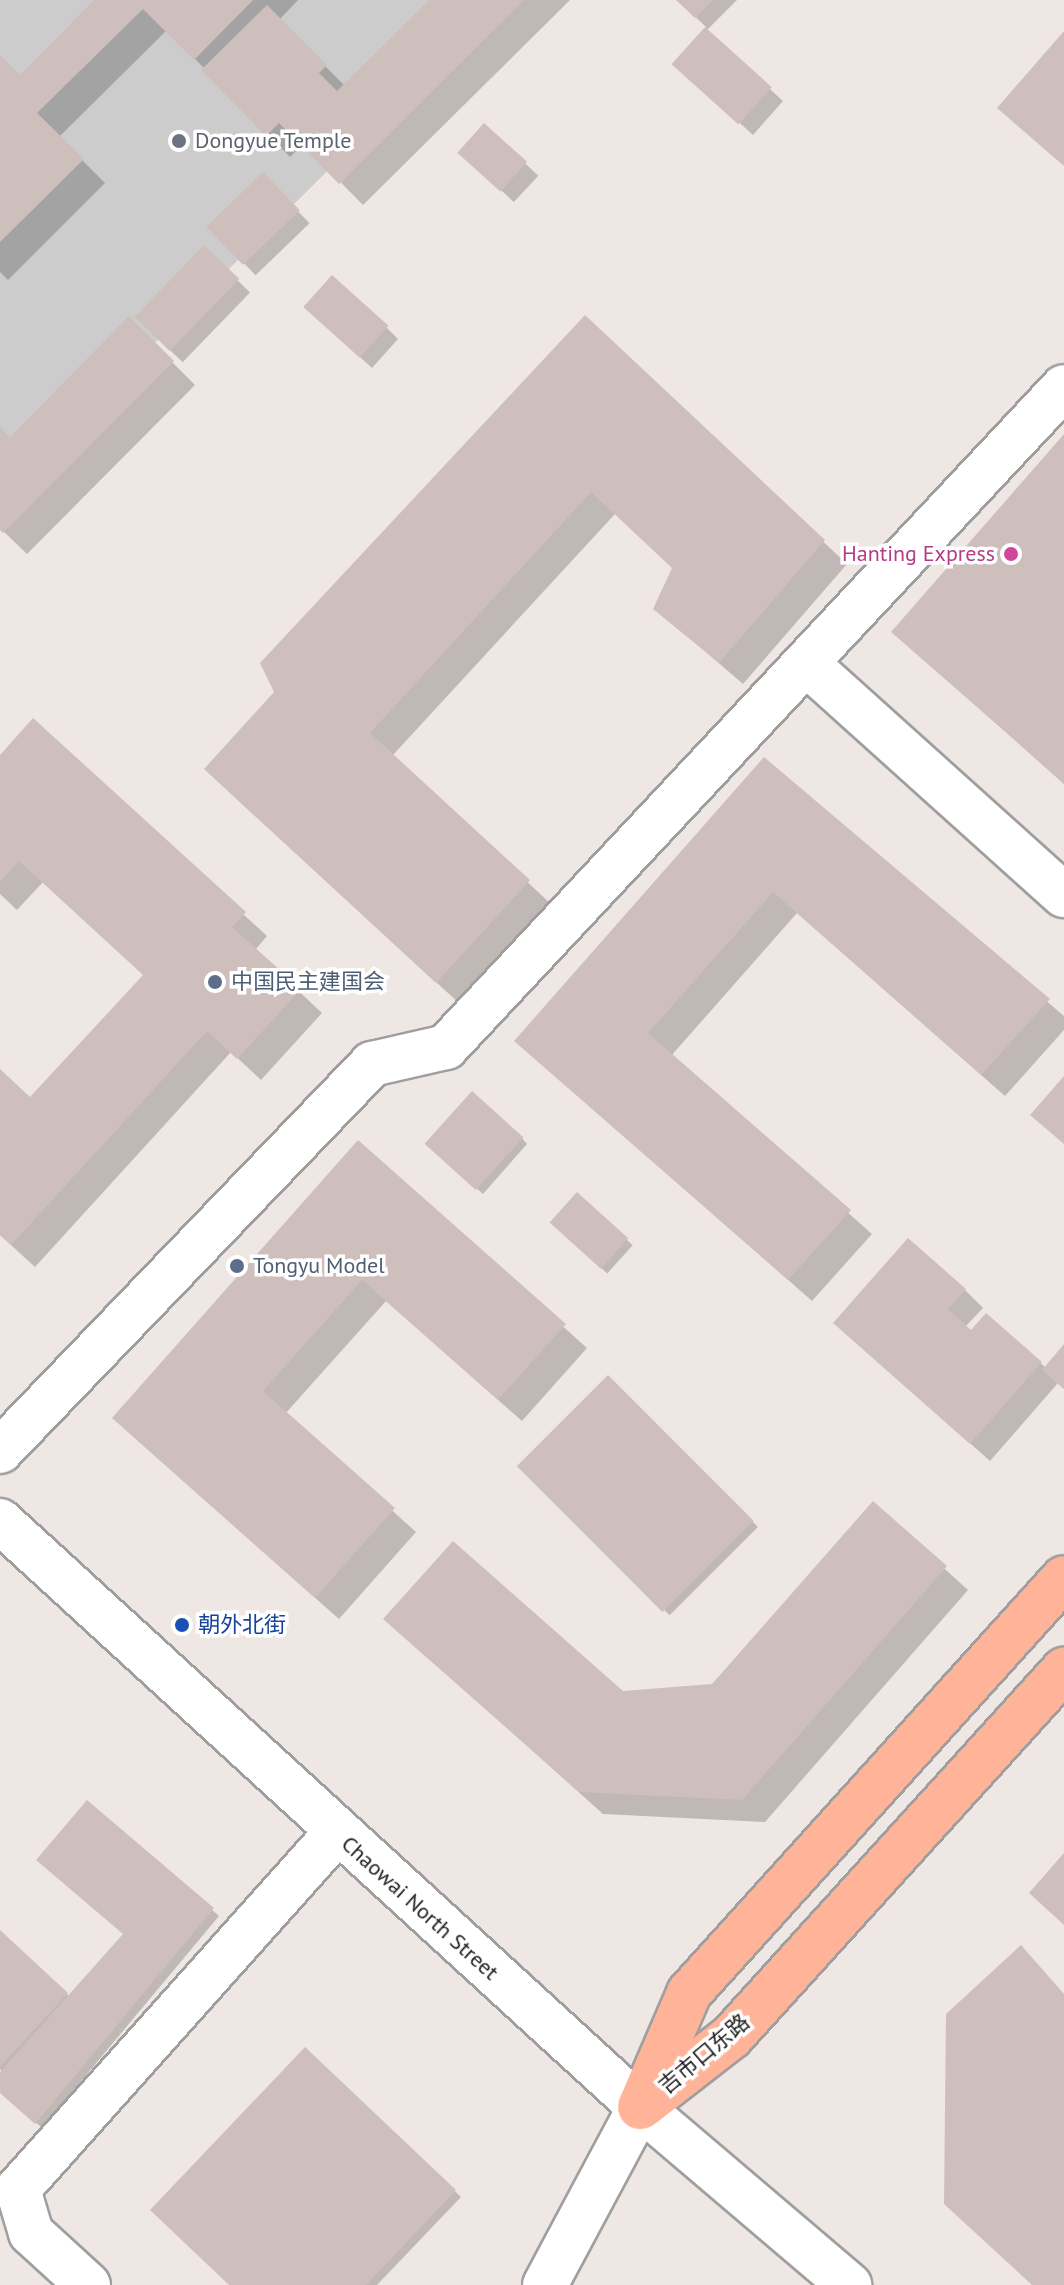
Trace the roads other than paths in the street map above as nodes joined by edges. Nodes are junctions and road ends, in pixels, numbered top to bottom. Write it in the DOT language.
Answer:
graph roads {
  1 [pos="1064,387"];
  2 [pos="806,663"];
  3 [pos="1064,895"];
  4 [pos="0,1451"];
  5 [pos="0,1521"];
  6 [pos="1064,1578"];
  7 [pos="1064,1670"];
  8 [pos="337,1832"];
  9 [pos="640,2107"];
  10 [pos="88,2285"];
  11 [pos="545,2285"];
  12 [pos="849,2285"];
  1 -- 2 [label="street"];
  2 -- 3 [label="street"];
  2 -- 4 [label="street"];
  5 -- 8 [label="street, Chaowai North Street"];
  6 -- 9 [label="main road, 吉市口东路"];
  7 -- 9 [label="main road, 吉市口东路"];
  8 -- 9 [label="street, Chaowai North Street"];
  8 -- 10 [label="street"];
  9 -- 11 [label="street"];
  9 -- 12 [label="street, Chaowai North Street"];
}
